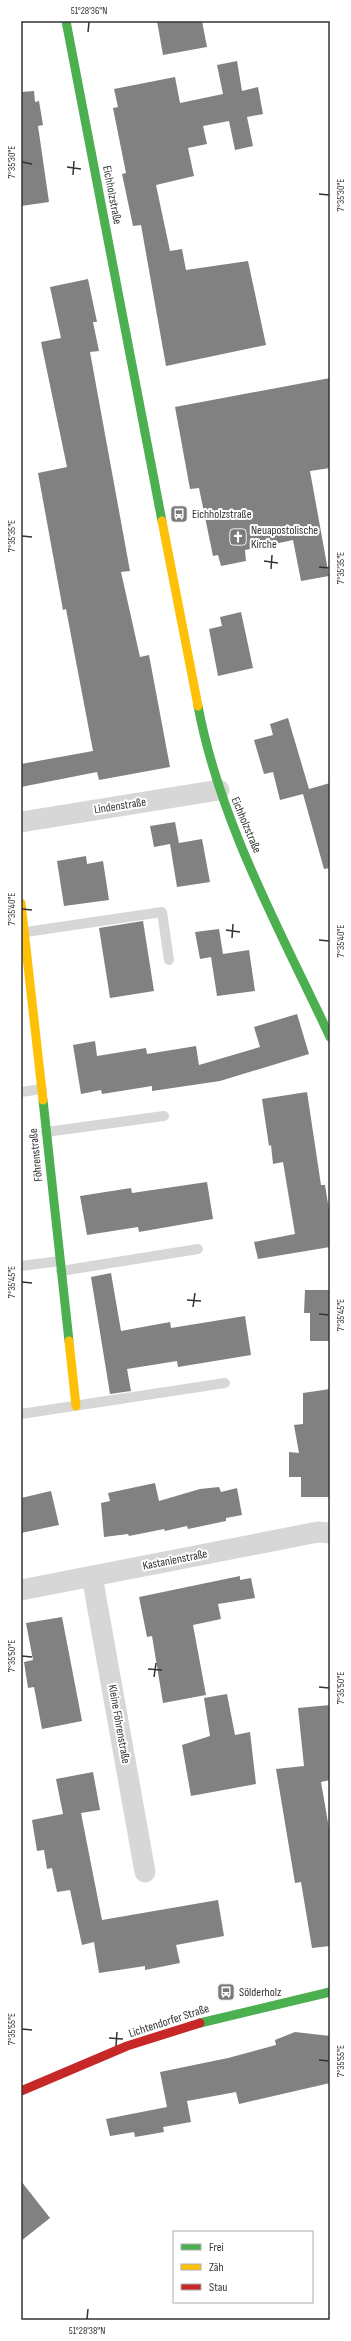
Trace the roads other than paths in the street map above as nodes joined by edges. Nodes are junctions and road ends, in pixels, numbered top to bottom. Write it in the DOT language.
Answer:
graph roads {
  1 [pos="66,21"];
  2 [pos="219,790"];
  3 [pos="21,822"];
  4 [pos="21,903"];
  5 [pos="26,932"];
  6 [pos="169,960"];
  7 [pos="330,1037"];
  8 [pos="42,1089"];
  9 [pos="21,1092"];
  10 [pos="164,1116"];
  11 [pos="46,1132"];
  12 [pos="198,1249"];
  13 [pos="21,1266"];
  14 [pos="60,1266"];
  15 [pos="226,1383"];
  16 [pos="76,1406"];
  17 [pos="21,1414"];
  18 [pos="330,1533"];
  19 [pos="92,1576"];
  20 [pos="21,1590"];
  21 [pos="145,1872"];
  22 [pos="330,1992"];
  23 [pos="21,2091"];
  1 -- 2 [label="street, Eichholzstraße"];
  2 -- 3 [label="street, Lindenstraße"];
  2 -- 7 [label="street, Eichholzstraße"];
  4 -- 5 [label="street, Föhrenstraße"];
  5 -- 6 [label="lane"];
  5 -- 8 [label="street, Föhrenstraße"];
  8 -- 9 [label="lane"];
  8 -- 11 [label="street, Föhrenstraße"];
  10 -- 11 [label="lane"];
  11 -- 14 [label="street, Föhrenstraße"];
  12 -- 14 [label="lane"];
  13 -- 14 [label="lane"];
  14 -- 16 [label="street, Föhrenstraße"];
  15 -- 16 [label="lane"];
  16 -- 17 [label="lane"];
  18 -- 19 [label="street, Kastanienstraße"];
  19 -- 20 [label="street, Kastanienstraße"];
  19 -- 21 [label="street, Kleine Föhrenstraße"];
  22 -- 23 [label="street, Lichtendorfer Straße"];
}
